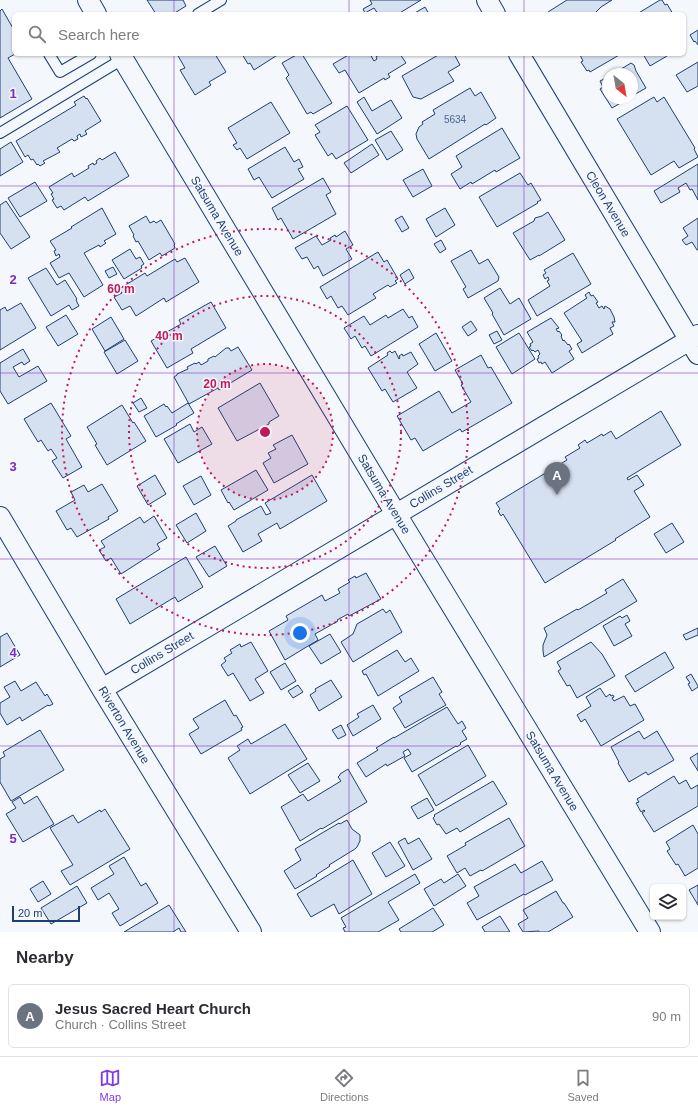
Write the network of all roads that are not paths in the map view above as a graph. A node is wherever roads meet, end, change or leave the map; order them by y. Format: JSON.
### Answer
{"nodes":[{"id":1,"x":88,"y":0,"type":"edge"},
{"id":2,"x":221,"y":0,"type":"edge"},
{"id":3,"x":486,"y":0,"type":"edge"},
{"id":4,"x":95,"y":12,"type":"edge"},
{"id":5,"x":201,"y":12,"type":"edge"},
{"id":6,"x":494,"y":12,"type":"edge"},
{"id":7,"x":50,"y":56,"type":"edge"},
{"id":8,"x":87,"y":56,"type":"edge"},
{"id":9,"x":125,"y":56,"type":"edge"},
{"id":10,"x":520,"y":56,"type":"edge"},
{"id":11,"x":0,"y":133,"type":"edge"},
{"id":12,"x":695,"y":343,"type":"edge"},
{"id":13,"x":396,"y":514,"type":"junction"},
{"id":14,"x":0,"y":517,"type":"edge"},
{"id":15,"x":102,"y":689,"type":"junction"},
{"id":16,"x":251,"y":932,"type":"edge"},
{"id":17,"x":650,"y":932,"type":"edge"}],
"edges":[{"from":1,"to":4,"type":"street"},
{"from":2,"to":5,"type":"lane"},
{"from":3,"to":6,"type":"street"},
{"from":7,"to":8,"type":"lane"},
{"from":9,"to":11,"type":"lane"},
{"from":9,"to":13,"type":"street","name":"Satsuma Avenue"},
{"from":10,"to":12,"type":"street","name":"Cleon Avenue"},
{"from":12,"to":13,"type":"street","name":"Collins Street"},
{"from":13,"to":15,"type":"street","name":"Collins Street"},
{"from":13,"to":17,"type":"street","name":"Satsuma Avenue"},
{"from":14,"to":15,"type":"street","name":"Riverton Avenue"},
{"from":15,"to":16,"type":"street","name":"Riverton Avenue"}]}
